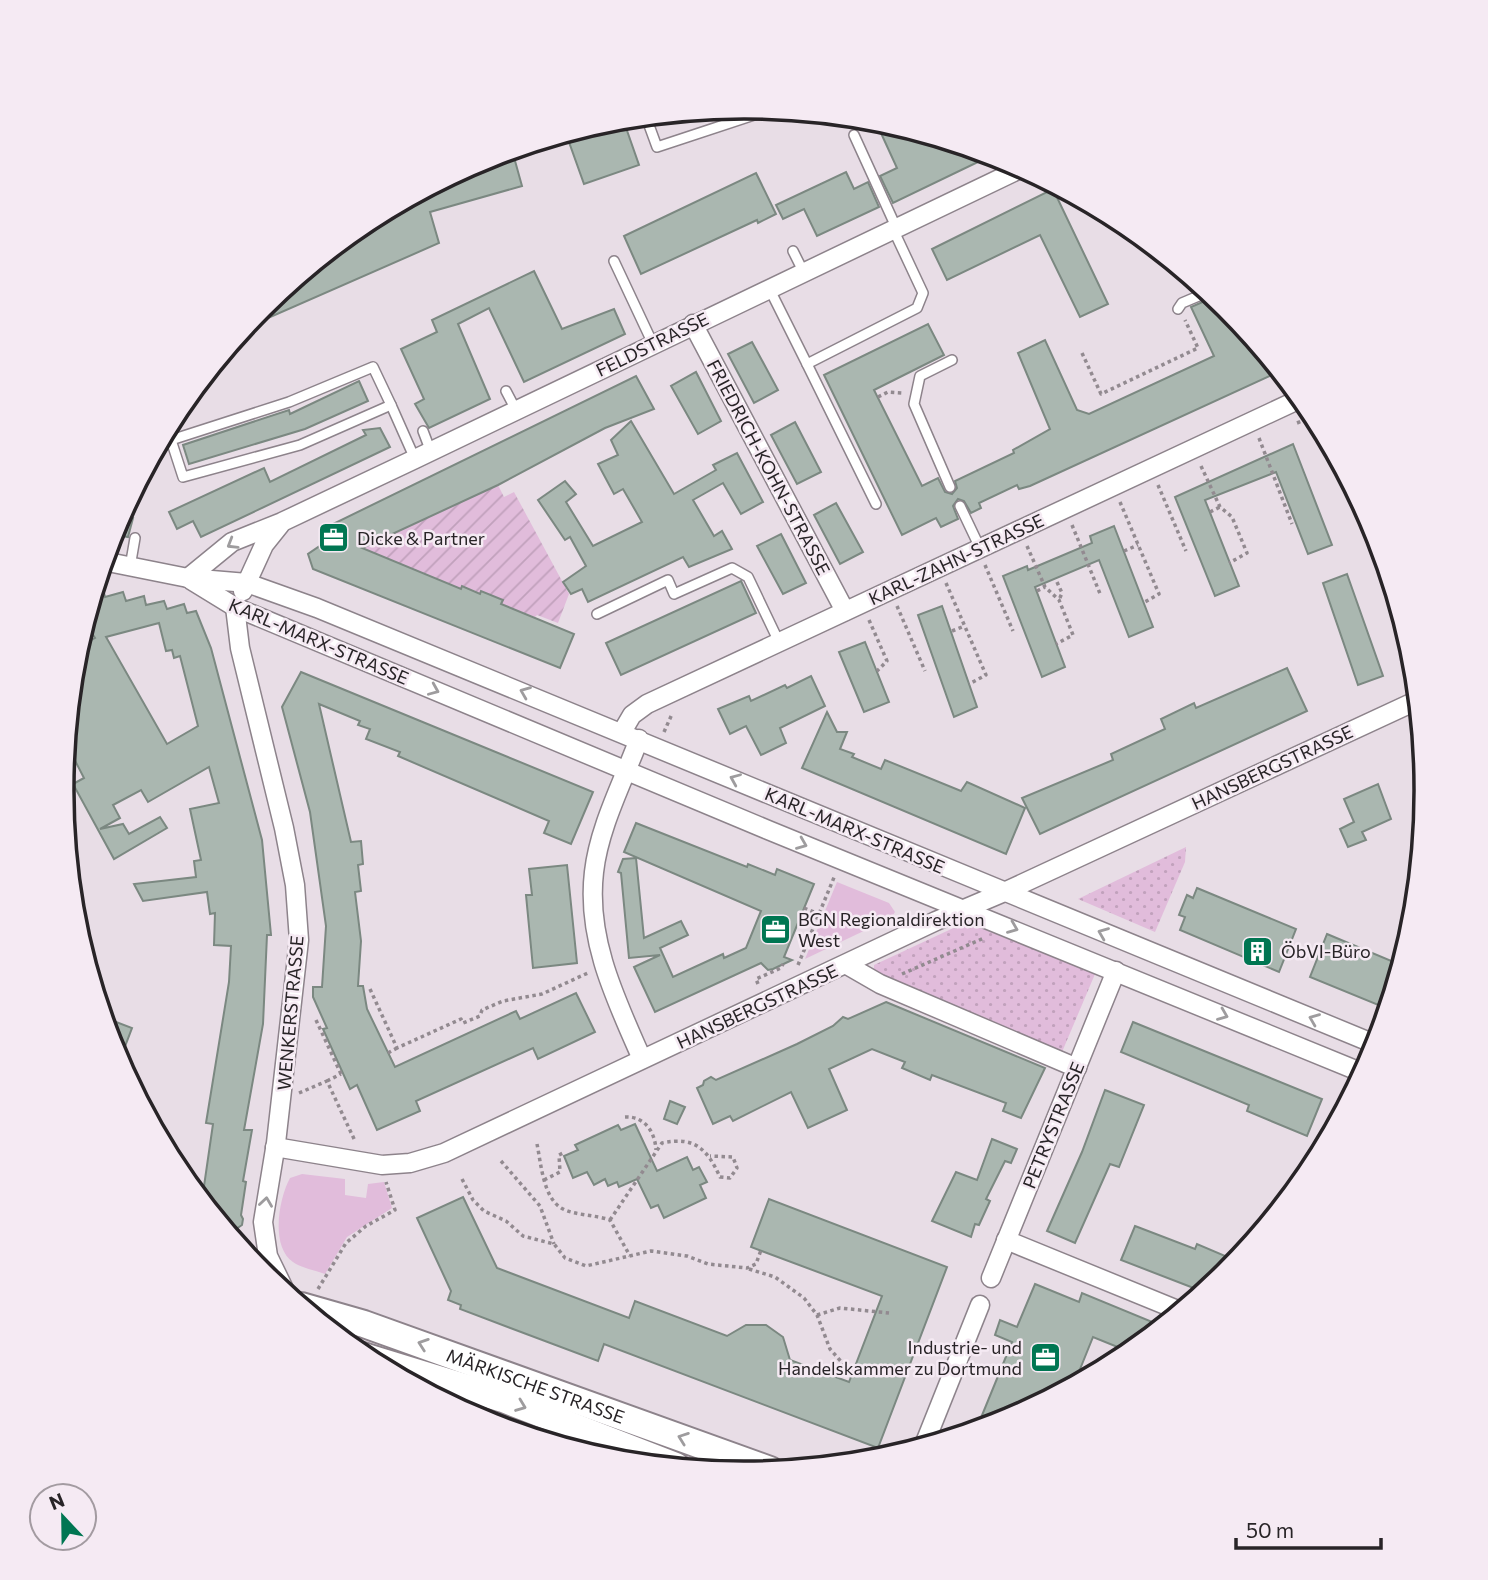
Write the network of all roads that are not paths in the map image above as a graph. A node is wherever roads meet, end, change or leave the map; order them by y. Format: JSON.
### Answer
{"nodes":[{"id":1,"x":741,"y":119,"type":"edge"},
{"id":2,"x":649,"y":126,"type":"edge"},
{"id":3,"x":854,"y":135,"type":"dead end"},
{"id":4,"x":1005,"y":173,"type":"edge"},
{"id":5,"x":895,"y":228,"type":"junction"},
{"id":6,"x":793,"y":251,"type":"dead end"},
{"id":7,"x":614,"y":261,"type":"dead end"},
{"id":8,"x":803,"y":271,"type":"junction"},
{"id":9,"x":769,"y":288,"type":"junction"},
{"id":10,"x":1198,"y":297,"type":"edge"},
{"id":11,"x":643,"y":298,"type":"dead end"},
{"id":12,"x":634,"y":303,"type":"junction"},
{"id":13,"x":1178,"y":308,"type":"road end"},
{"id":14,"x":693,"y":324,"type":"junction"},
{"id":15,"x":653,"y":344,"type":"junction"},
{"id":16,"x":952,"y":360,"type":"dead end"},
{"id":17,"x":807,"y":363,"type":"junction"},
{"id":18,"x":506,"y":391,"type":"dead end"},
{"id":19,"x":1292,"y":403,"type":"edge"},
{"id":20,"x":391,"y":405,"type":"junction"},
{"id":21,"x":516,"y":410,"type":"junction"},
{"id":22,"x":423,"y":431,"type":"dead end"},
{"id":23,"x":172,"y":440,"type":"edge"},
{"id":24,"x":171,"y":441,"type":"edge"},
{"id":25,"x":423,"y":456,"type":"junction"},
{"id":26,"x":950,"y":487,"type":"dead end"},
{"id":27,"x":876,"y":504,"type":"dead end"},
{"id":28,"x":960,"y":506,"type":"dead end"},
{"id":29,"x":282,"y":522,"type":"junction"},
{"id":30,"x":135,"y":538,"type":"dead end"},
{"id":31,"x":983,"y":556,"type":"junction"},
{"id":32,"x":113,"y":563,"type":"edge"},
{"id":33,"x":130,"y":567,"type":"junction"},
{"id":34,"x":188,"y":578,"type":"junction"},
{"id":35,"x":247,"y":583,"type":"junction"},
{"id":36,"x":235,"y":607,"type":"junction"},
{"id":37,"x":845,"y":611,"type":"junction"},
{"id":38,"x":597,"y":614,"type":"dead end"},
{"id":39,"x":779,"y":642,"type":"junction"},
{"id":40,"x":1409,"y":704,"type":"edge"},
{"id":41,"x":622,"y":732,"type":"junction"},
{"id":42,"x":639,"y":739,"type":"junction"},
{"id":43,"x":627,"y":772,"type":"junction"},
{"id":44,"x":1003,"y":893,"type":"junction"},
{"id":45,"x":964,"y":909,"type":"junction"},
{"id":46,"x":847,"y":965,"type":"junction"},
{"id":47,"x":1116,"y":971,"type":"junction"},
{"id":48,"x":1366,"y":1040,"type":"edge"},
{"id":49,"x":642,"y":1059,"type":"junction"},
{"id":50,"x":1077,"y":1068,"type":"junction"},
{"id":51,"x":1353,"y":1069,"type":"edge"},
{"id":52,"x":275,"y":1147,"type":"junction"},
{"id":53,"x":1006,"y":1240,"type":"junction"},
{"id":54,"x":273,"y":1267,"type":"edge"},
{"id":55,"x":991,"y":1278,"type":"dead end"},
{"id":56,"x":980,"y":1305,"type":"dead end"},
{"id":57,"x":1170,"y":1307,"type":"edge"},
{"id":58,"x":326,"y":1314,"type":"edge"},
{"id":59,"x":407,"y":1370,"type":"edge"},
{"id":60,"x":928,"y":1435,"type":"edge"},
{"id":61,"x":642,"y":1453,"type":"edge"},
{"id":62,"x":745,"y":1461,"type":"edge"}],
"edges":[{"from":1,"to":2,"type":"lane"},
{"from":3,"to":5,"type":"lane"},
{"from":4,"to":5,"type":"street","name":"FELDSTRASSE"},
{"from":5,"to":8,"type":"street","name":"FELDSTRASSE"},
{"from":5,"to":17,"type":"lane"},
{"from":6,"to":8,"type":"lane"},
{"from":7,"to":12,"type":"lane"},
{"from":8,"to":9,"type":"street","name":"FELDSTRASSE"},
{"from":9,"to":14,"type":"street","name":"FELDSTRASSE"},
{"from":9,"to":17,"type":"lane"},
{"from":10,"to":13,"type":"lane"},
{"from":11,"to":12,"type":"lane"},
{"from":12,"to":15,"type":"lane"},
{"from":14,"to":15,"type":"street","name":"FELDSTRASSE"},
{"from":14,"to":37,"type":"street","name":"FRIEDRICH-KOHN-STRASSE"},
{"from":15,"to":21,"type":"street","name":"FELDSTRASSE"},
{"from":16,"to":26,"type":"lane"},
{"from":17,"to":27,"type":"lane"},
{"from":18,"to":21,"type":"lane"},
{"from":19,"to":31,"type":"street","name":"KARL-ZAHN-STRASSE"},
{"from":20,"to":23,"type":"lane"},
{"from":20,"to":24,"type":"lane"},
{"from":20,"to":25,"type":"lane"},
{"from":21,"to":25,"type":"street","name":"FELDSTRASSE"},
{"from":22,"to":25,"type":"lane"},
{"from":25,"to":29,"type":"street","name":"FELDSTRASSE"},
{"from":28,"to":31,"type":"lane"},
{"from":29,"to":34,"type":"street","name":"FELDSTRASSE","one_way":true},
{"from":29,"to":35,"type":"street","name":"FELDSTRASSE"},
{"from":30,"to":33,"type":"lane"},
{"from":31,"to":37,"type":"street","name":"KARL-ZAHN-STRASSE"},
{"from":32,"to":33,"type":"street"},
{"from":33,"to":34,"type":"street"},
{"from":34,"to":35,"type":"street","name":"KARL-MARX-STRASSE"},
{"from":34,"to":36,"type":"street","name":"KARL-MARX-STRASSE"},
{"from":35,"to":36,"type":"street","name":"FELDSTRASSE"},
{"from":41,"to":35,"type":"street","name":"KARL-MARX-STRASSE","one_way":true},
{"from":36,"to":43,"type":"street","name":"KARL-MARX-STRASSE","one_way":true},
{"from":36,"to":52,"type":"street","name":"WENKERSTRASSE"},
{"from":37,"to":39,"type":"street","name":"KARL-ZAHN-STRASSE"},
{"from":38,"to":39,"type":"lane"},
{"from":39,"to":41,"type":"street","name":"KARL-ZAHN-STRASSE"},
{"from":40,"to":44,"type":"street","name":"HANSBERGSTRASSE"},
{"from":41,"to":42,"type":"street","name":"KARL-MARX-STRASSE"},
{"from":42,"to":43,"type":"street"},
{"from":44,"to":42,"type":"street","name":"KARL-MARX-STRASSE","one_way":true},
{"from":43,"to":45,"type":"street","name":"KARL-MARX-STRASSE","one_way":true},
{"from":43,"to":49,"type":"street"},
{"from":44,"to":45,"type":"street","name":"HANSBERGSTRASSE"},
{"from":48,"to":44,"type":"street","name":"KARL-MARX-STRASSE","one_way":true},
{"from":45,"to":46,"type":"street","name":"HANSBERGSTRASSE"},
{"from":45,"to":47,"type":"street","name":"KARL-MARX-STRASSE","one_way":true},
{"from":46,"to":49,"type":"street","name":"HANSBERGSTRASSE"},
{"from":46,"to":50,"type":"street"},
{"from":47,"to":50,"type":"street","name":"PETRYSTRASSE"},
{"from":47,"to":51,"type":"street","name":"KARL-MARX-STRASSE","one_way":true},
{"from":49,"to":52,"type":"street","name":"HANSBERGSTRASSE"},
{"from":50,"to":53,"type":"street","name":"PETRYSTRASSE"},
{"from":54,"to":52,"type":"street","name":"WENKERSTRASSE","one_way":true},
{"from":53,"to":55,"type":"street","name":"PETRYSTRASSE"},
{"from":53,"to":57,"type":"street"},
{"from":56,"to":60,"type":"street"},
{"from":62,"to":58,"type":"main road","name":"MÄRKISCHE STRASSE","one_way":true},
{"from":59,"to":61,"type":"main road","name":"MÄRKISCHE STRASSE","one_way":true}]}
